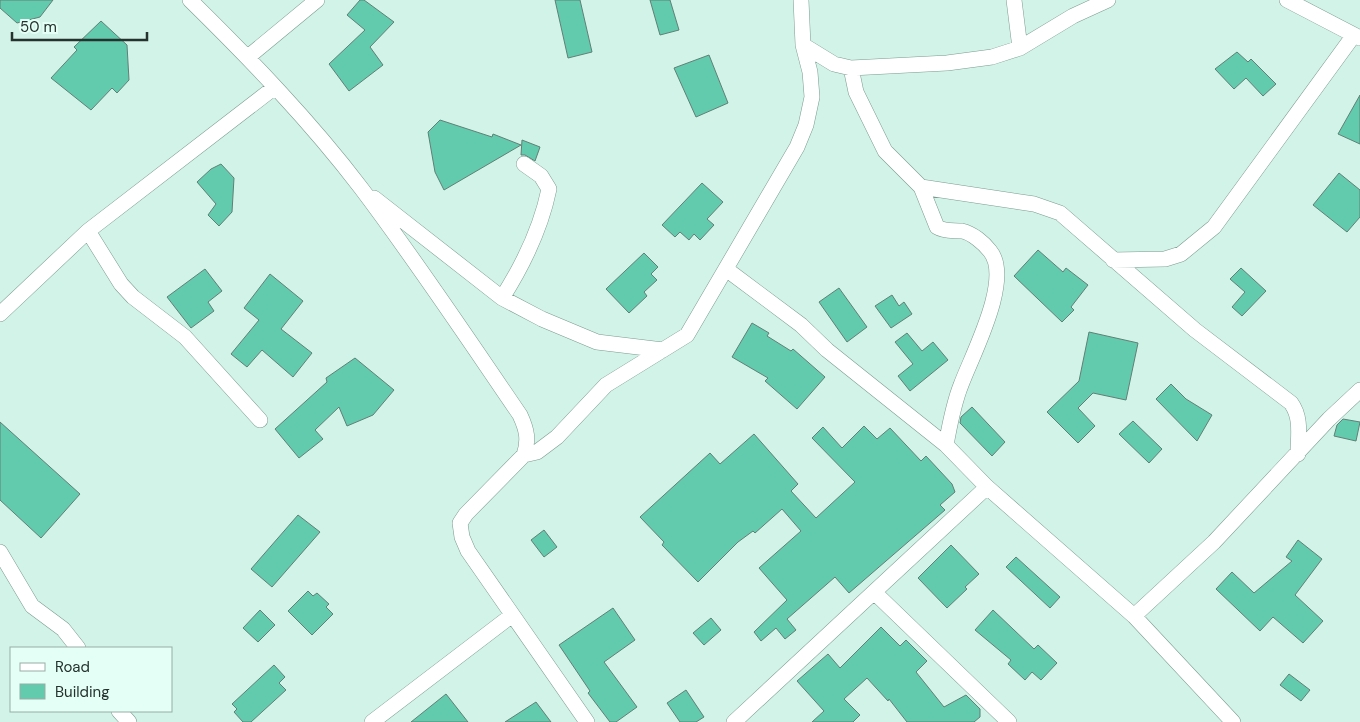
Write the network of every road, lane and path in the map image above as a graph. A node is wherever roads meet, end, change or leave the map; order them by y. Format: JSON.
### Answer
{"nodes":[{"id":1,"x":190,"y":0,"type":"edge"},
{"id":2,"x":317,"y":0,"type":"edge"},
{"id":3,"x":801,"y":0,"type":"edge"},
{"id":4,"x":1014,"y":0,"type":"edge"},
{"id":5,"x":1108,"y":0,"type":"edge"},
{"id":6,"x":1287,"y":0,"type":"edge"},
{"id":7,"x":1357,"y":36,"type":"edge"},
{"id":8,"x":803,"y":45,"type":"junction"},
{"id":9,"x":1020,"y":48,"type":"junction"},
{"id":10,"x":248,"y":57,"type":"junction"},
{"id":11,"x":851,"y":68,"type":"junction"},
{"id":12,"x":275,"y":88,"type":"junction"},
{"id":13,"x":524,"y":164,"type":"dead end"},
{"id":14,"x":360,"y":186,"type":"junction"},
{"id":15,"x":921,"y":187,"type":"junction"},
{"id":16,"x":88,"y":231,"type":"junction"},
{"id":17,"x":1113,"y":260,"type":"junction"},
{"id":18,"x":726,"y":269,"type":"junction"},
{"id":19,"x":502,"y":298,"type":"junction"},
{"id":20,"x":0,"y":314,"type":"edge"},
{"id":21,"x":663,"y":350,"type":"junction"},
{"id":22,"x":1360,"y":390,"type":"edge"},
{"id":23,"x":260,"y":420,"type":"dead end"},
{"id":24,"x":946,"y":445,"type":"junction"},
{"id":25,"x":1298,"y":454,"type":"junction"},
{"id":26,"x":524,"y":455,"type":"junction"},
{"id":27,"x":987,"y":487,"type":"junction"},
{"id":28,"x":0,"y":552,"type":"edge"},
{"id":29,"x":874,"y":592,"type":"junction"},
{"id":30,"x":511,"y":616,"type":"junction"},
{"id":31,"x":1134,"y":616,"type":"junction"},
{"id":32,"x":77,"y":647,"type":"edge"},
{"id":33,"x":120,"y":712,"type":"edge"},
{"id":34,"x":998,"y":719,"type":"edge"},
{"id":35,"x":129,"y":722,"type":"edge"},
{"id":36,"x":372,"y":722,"type":"edge"},
{"id":37,"x":587,"y":722,"type":"edge"},
{"id":38,"x":734,"y":722,"type":"edge"},
{"id":39,"x":1233,"y":722,"type":"edge"}],
"edges":[{"from":1,"to":10,"type":"street"},
{"from":2,"to":10,"type":"street"},
{"from":3,"to":8,"type":"street"},
{"from":4,"to":9,"type":"street"},
{"from":5,"to":9,"type":"street"},
{"from":6,"to":7,"type":"street"},
{"from":7,"to":17,"type":"street"},
{"from":8,"to":11,"type":"street"},
{"from":8,"to":18,"type":"street"},
{"from":9,"to":11,"type":"street"},
{"from":10,"to":12,"type":"street"},
{"from":11,"to":15,"type":"street"},
{"from":12,"to":14,"type":"street"},
{"from":12,"to":16,"type":"street"},
{"from":13,"to":19,"type":"street"},
{"from":14,"to":19,"type":"street"},
{"from":14,"to":26,"type":"street"},
{"from":15,"to":17,"type":"street"},
{"from":15,"to":24,"type":"street"},
{"from":16,"to":20,"type":"street"},
{"from":16,"to":23,"type":"street"},
{"from":17,"to":25,"type":"street"},
{"from":18,"to":21,"type":"street"},
{"from":18,"to":24,"type":"street"},
{"from":19,"to":21,"type":"street"},
{"from":21,"to":26,"type":"street"},
{"from":22,"to":25,"type":"street"},
{"from":24,"to":27,"type":"street"},
{"from":25,"to":31,"type":"street"},
{"from":26,"to":30,"type":"street"},
{"from":27,"to":29,"type":"street"},
{"from":27,"to":31,"type":"street"},
{"from":28,"to":32,"type":"street"},
{"from":29,"to":34,"type":"street"},
{"from":29,"to":38,"type":"street"},
{"from":30,"to":36,"type":"street"},
{"from":30,"to":37,"type":"street"},
{"from":31,"to":39,"type":"street"},
{"from":33,"to":35,"type":"street"}]}
